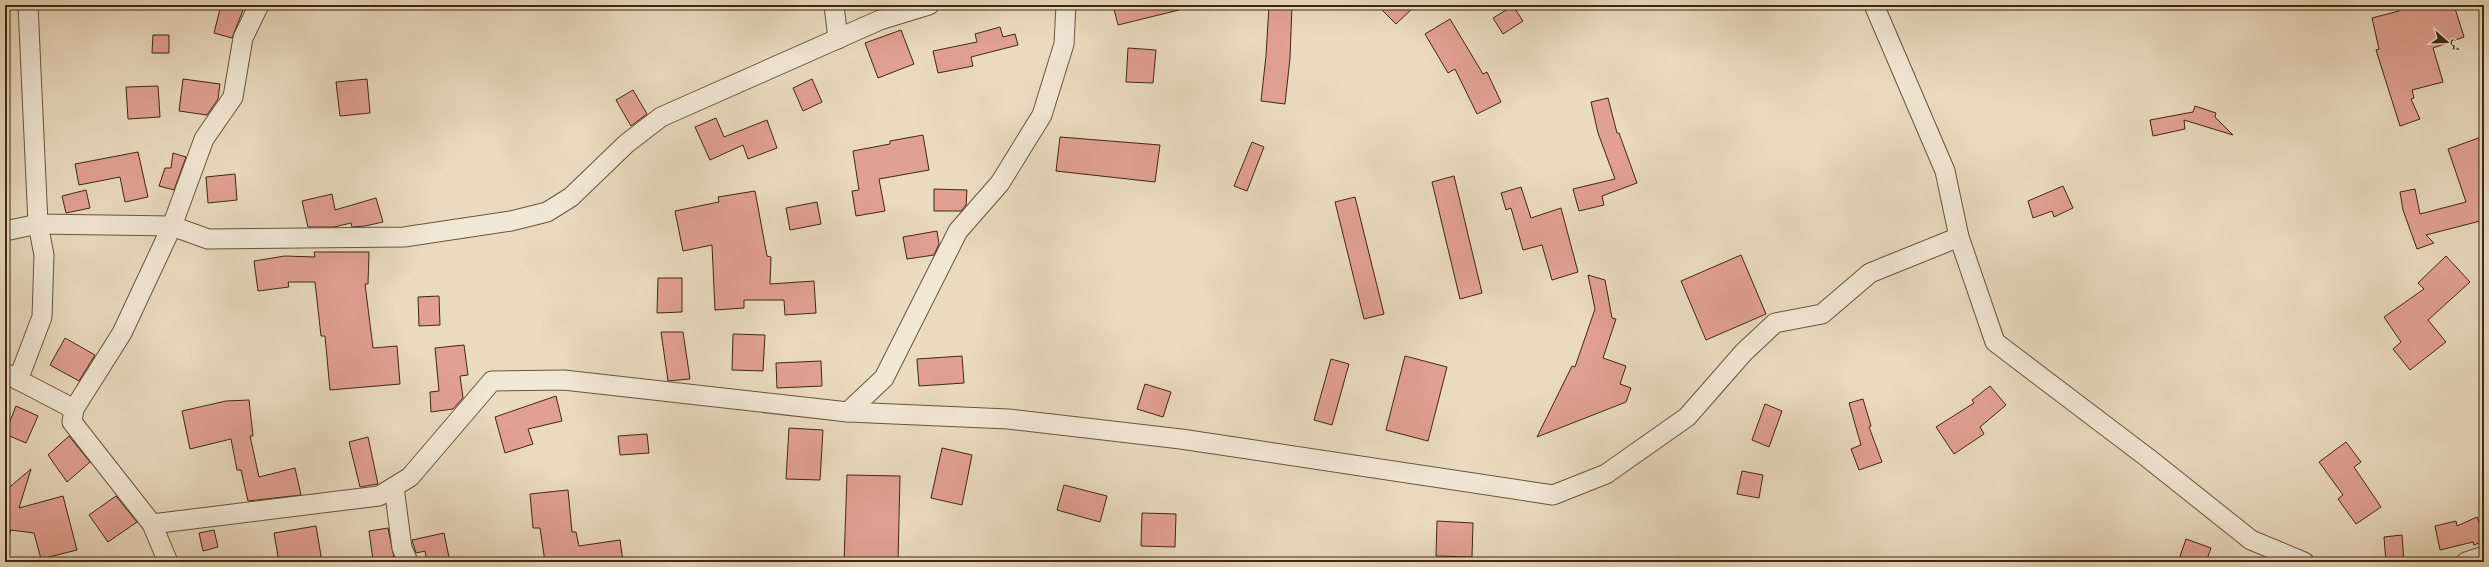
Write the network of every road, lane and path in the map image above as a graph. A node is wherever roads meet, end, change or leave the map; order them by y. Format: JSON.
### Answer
{"nodes":[{"id":1,"x":28,"y":5,"type":"edge"},
{"id":2,"x":259,"y":5,"type":"edge"},
{"id":3,"x":834,"y":5,"type":"edge"},
{"id":4,"x":929,"y":5,"type":"edge"},
{"id":5,"x":1066,"y":5,"type":"edge"},
{"id":6,"x":1874,"y":5,"type":"edge"},
{"id":7,"x":838,"y":39,"type":"junction"},
{"id":8,"x":38,"y":224,"type":"junction"},
{"id":9,"x":172,"y":226,"type":"junction"},
{"id":10,"x":5,"y":230,"type":"edge"},
{"id":11,"x":1959,"y":237,"type":"junction"},
{"id":12,"x":12,"y":376,"type":"edge"},
{"id":13,"x":74,"y":409,"type":"junction"},
{"id":14,"x":848,"y":412,"type":"junction"},
{"id":15,"x":394,"y":487,"type":"junction"},
{"id":16,"x":152,"y":524,"type":"junction"},
{"id":17,"x":2484,"y":556,"type":"edge"},
{"id":18,"x":168,"y":562,"type":"edge"},
{"id":19,"x":408,"y":562,"type":"edge"},
{"id":20,"x":2304,"y":562,"type":"edge"},
{"id":21,"x":2466,"y":562,"type":"edge"}],
"edges":[{"from":1,"to":8,"type":"street"},
{"from":2,"to":9,"type":"street"},
{"from":3,"to":7,"type":"street"},
{"from":4,"to":7,"type":"street"},
{"from":5,"to":14,"type":"street"},
{"from":6,"to":11,"type":"street"},
{"from":7,"to":9,"type":"street"},
{"from":8,"to":9,"type":"street"},
{"from":8,"to":10,"type":"street"},
{"from":8,"to":12,"type":"street"},
{"from":9,"to":13,"type":"street"},
{"from":11,"to":14,"type":"street"},
{"from":11,"to":20,"type":"street"},
{"from":12,"to":13,"type":"street"},
{"from":13,"to":16,"type":"street"},
{"from":14,"to":15,"type":"street"},
{"from":15,"to":16,"type":"street"},
{"from":15,"to":19,"type":"street"},
{"from":16,"to":18,"type":"street"},
{"from":17,"to":21,"type":"street"}]}
